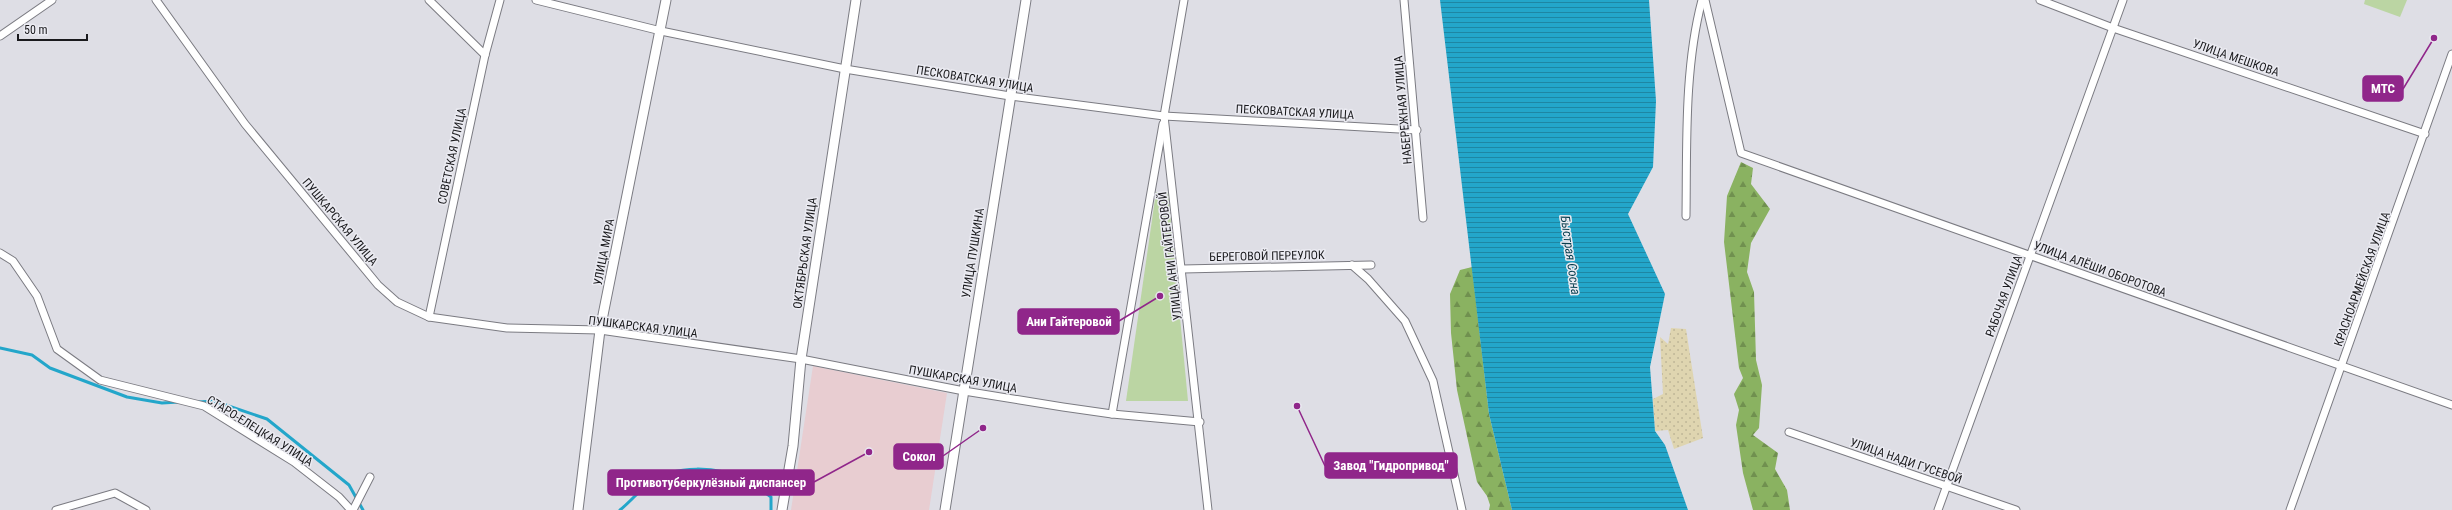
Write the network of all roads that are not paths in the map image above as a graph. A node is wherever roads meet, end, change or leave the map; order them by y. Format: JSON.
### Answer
{"nodes":[{"id":1,"x":52,"y":0,"type":"edge"},
{"id":2,"x":156,"y":0,"type":"edge"},
{"id":3,"x":429,"y":0,"type":"edge"},
{"id":4,"x":500,"y":0,"type":"edge"},
{"id":5,"x":536,"y":0,"type":"edge"},
{"id":6,"x":666,"y":0,"type":"edge"},
{"id":7,"x":856,"y":0,"type":"edge"},
{"id":8,"x":1026,"y":0,"type":"edge"},
{"id":9,"x":1184,"y":0,"type":"edge"},
{"id":10,"x":1404,"y":0,"type":"edge"},
{"id":11,"x":1702,"y":0,"type":"edge"},
{"id":12,"x":1705,"y":0,"type":"edge"},
{"id":13,"x":2040,"y":0,"type":"edge"},
{"id":14,"x":2123,"y":0,"type":"edge"},
{"id":15,"x":2113,"y":28,"type":"junction"},
{"id":16,"x":660,"y":32,"type":"junction"},
{"id":17,"x":0,"y":36,"type":"edge"},
{"id":18,"x":2452,"y":54,"type":"edge"},
{"id":19,"x":485,"y":55,"type":"junction"},
{"id":20,"x":845,"y":69,"type":"junction"},
{"id":21,"x":1010,"y":96,"type":"junction"},
{"id":22,"x":1164,"y":116,"type":"junction"},
{"id":23,"x":1417,"y":130,"type":"junction"},
{"id":24,"x":2425,"y":134,"type":"junction"},
{"id":25,"x":1686,"y":216,"type":"dead end"},
{"id":26,"x":1423,"y":218,"type":"dead end"},
{"id":27,"x":0,"y":253,"type":"edge"},
{"id":28,"x":2030,"y":255,"type":"junction"},
{"id":29,"x":1352,"y":265,"type":"junction"},
{"id":30,"x":1371,"y":265,"type":"dead end"},
{"id":31,"x":1183,"y":269,"type":"junction"},
{"id":32,"x":429,"y":317,"type":"junction"},
{"id":33,"x":600,"y":330,"type":"junction"},
{"id":34,"x":802,"y":359,"type":"junction"},
{"id":35,"x":2342,"y":366,"type":"junction"},
{"id":36,"x":964,"y":391,"type":"junction"},
{"id":37,"x":2452,"y":405,"type":"edge"},
{"id":38,"x":1112,"y":414,"type":"junction"},
{"id":39,"x":1200,"y":422,"type":"junction"},
{"id":40,"x":1789,"y":432,"type":"dead end"},
{"id":41,"x":370,"y":477,"type":"dead end"},
{"id":42,"x":1947,"y":486,"type":"junction"},
{"id":43,"x":56,"y":510,"type":"edge"},
{"id":44,"x":146,"y":510,"type":"edge"},
{"id":45,"x":352,"y":510,"type":"edge"},
{"id":46,"x":578,"y":510,"type":"edge"},
{"id":47,"x":782,"y":510,"type":"edge"},
{"id":48,"x":945,"y":510,"type":"edge"},
{"id":49,"x":1208,"y":510,"type":"edge"},
{"id":50,"x":1462,"y":510,"type":"edge"},
{"id":51,"x":1938,"y":510,"type":"edge"},
{"id":52,"x":2016,"y":510,"type":"edge"},
{"id":53,"x":2290,"y":510,"type":"edge"}],
"edges":[{"from":1,"to":17,"type":"street"},
{"from":2,"to":32,"type":"street","name":"ПУШКАРСКАЯ УЛИЦА"},
{"from":3,"to":19,"type":"street"},
{"from":4,"to":19,"type":"street","name":"СОВЕТСКАЯ УЛИЦА"},
{"from":5,"to":16,"type":"street","name":"ПЕСКОВАТСКАЯ УЛИЦА"},
{"from":6,"to":16,"type":"street","name":"УЛИЦА МИРА"},
{"from":7,"to":20,"type":"street","name":"ОКТЯБРЬСКАЯ УЛИЦА"},
{"from":8,"to":21,"type":"street","name":"УЛИЦА ПУШКИНА"},
{"from":9,"to":22,"type":"street","name":"УЛИЦА АНИ ГАЙТЕРОВОЙ"},
{"from":10,"to":23,"type":"street","name":"НАБЕРЕЖНАЯ УЛИЦА"},
{"from":11,"to":25,"type":"street"},
{"from":12,"to":28,"type":"street","name":"УЛИЦА АЛЁШИ ОБОРОТОВА"},
{"from":13,"to":15,"type":"street","name":"УЛИЦА МЕШКОВА"},
{"from":14,"to":15,"type":"street","name":"РАБОЧАЯ УЛИЦА"},
{"from":15,"to":24,"type":"street","name":"УЛИЦА МЕШКОВА"},
{"from":15,"to":28,"type":"street","name":"РАБОЧАЯ УЛИЦА"},
{"from":16,"to":20,"type":"street","name":"ПЕСКОВАТСКАЯ УЛИЦА"},
{"from":16,"to":33,"type":"street","name":"УЛИЦА МИРА"},
{"from":18,"to":24,"type":"street","name":"КРАСНОАРМЕЙСКАЯ УЛИЦА"},
{"from":19,"to":32,"type":"street","name":"СОВЕТСКАЯ УЛИЦА"},
{"from":20,"to":21,"type":"street","name":"ПЕСКОВАТСКАЯ УЛИЦА"},
{"from":20,"to":34,"type":"street","name":"ОКТЯБРЬСКАЯ УЛИЦА"},
{"from":21,"to":22,"type":"street","name":"ПЕСКОВАТСКАЯ УЛИЦА"},
{"from":21,"to":36,"type":"street","name":"УЛИЦА ПУШКИНА"},
{"from":22,"to":23,"type":"street","name":"ПЕСКОВАТСКАЯ УЛИЦА"},
{"from":22,"to":31,"type":"street","name":"УЛИЦА АНИ ГАЙТЕРОВОЙ"},
{"from":22,"to":38,"type":"street"},
{"from":23,"to":26,"type":"street","name":"НАБЕРЕЖНАЯ УЛИЦА"},
{"from":24,"to":35,"type":"street","name":"КРАСНОАРМЕЙСКАЯ УЛИЦА"},
{"from":27,"to":45,"type":"street","name":"СТАРО-ЕЛЕЦКАЯ УЛИЦА"},
{"from":28,"to":35,"type":"street","name":"УЛИЦА АЛЁШИ ОБОРОТОВА"},
{"from":28,"to":42,"type":"street","name":"РАБОЧАЯ УЛИЦА"},
{"from":29,"to":30,"type":"street","name":"БЕРЕГОВОЙ ПЕРЕУЛОК"},
{"from":29,"to":31,"type":"street","name":"БЕРЕГОВОЙ ПЕРЕУЛОК"},
{"from":29,"to":50,"type":"street"},
{"from":31,"to":39,"type":"street","name":"УЛИЦА АНИ ГАЙТЕРОВОЙ"},
{"from":32,"to":33,"type":"street","name":"ПУШКАРСКАЯ УЛИЦА"},
{"from":33,"to":34,"type":"street","name":"ПУШКАРСКАЯ УЛИЦА"},
{"from":33,"to":46,"type":"street","name":"УЛИЦА МИРА"},
{"from":34,"to":36,"type":"street","name":"ПУШКАРСКАЯ УЛИЦА"},
{"from":34,"to":47,"type":"street","name":"ОКТЯБРЬСКАЯ УЛИЦА"},
{"from":35,"to":37,"type":"street","name":"УЛИЦА АЛЁШИ ОБОРОТОВА"},
{"from":35,"to":53,"type":"street","name":"КРАСНОАРМЕЙСКАЯ УЛИЦА"},
{"from":36,"to":38,"type":"street","name":"ПУШКАРСКАЯ УЛИЦА"},
{"from":36,"to":48,"type":"street","name":"УЛИЦА ПУШКИНА"},
{"from":38,"to":39,"type":"street","name":"ПУШКАРСКАЯ УЛИЦА"},
{"from":39,"to":49,"type":"street","name":"УЛИЦА АНИ ГАЙТЕРОВОЙ"},
{"from":40,"to":42,"type":"street","name":"УЛИЦА НАДИ ГУСЕВОЙ"},
{"from":41,"to":45,"type":"street"},
{"from":42,"to":51,"type":"street","name":"РАБОЧАЯ УЛИЦА"},
{"from":42,"to":52,"type":"street","name":"УЛИЦА НАДИ ГУСЕВОЙ"},
{"from":43,"to":44,"type":"street"}]}
